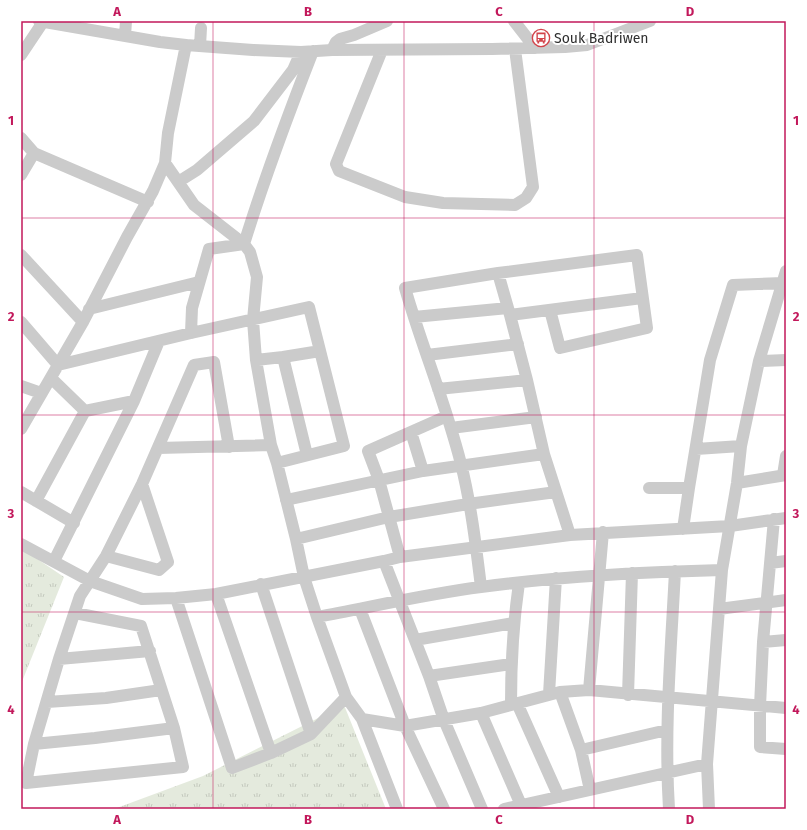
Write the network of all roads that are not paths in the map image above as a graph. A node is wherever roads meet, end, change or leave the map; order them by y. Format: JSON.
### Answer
{"nodes":[{"id":1,"x":41,"y":21,"type":"edge"},
{"id":2,"x":126,"y":21,"type":"edge"},
{"id":3,"x":387,"y":21,"type":"edge"},
{"id":4,"x":514,"y":21,"type":"edge"},
{"id":5,"x":646,"y":22,"type":"edge"},
{"id":6,"x":202,"y":23,"type":"edge"},
{"id":7,"x":125,"y":36,"type":"junction"},
{"id":8,"x":186,"y":45,"type":"junction"},
{"id":9,"x":200,"y":46,"type":"junction"},
{"id":10,"x":535,"y":48,"type":"junction"},
{"id":11,"x":514,"y":49,"type":"junction"},
{"id":12,"x":332,"y":50,"type":"junction"},
{"id":13,"x":382,"y":50,"type":"junction"},
{"id":14,"x":301,"y":52,"type":"junction"},
{"id":15,"x":313,"y":52,"type":"junction"},
{"id":16,"x":21,"y":55,"type":"edge"},
{"id":17,"x":21,"y":138,"type":"edge"},
{"id":18,"x":34,"y":153,"type":"junction"},
{"id":19,"x":165,"y":163,"type":"junction"},
{"id":20,"x":21,"y":175,"type":"edge"},
{"id":21,"x":178,"y":182,"type":"junction"},
{"id":22,"x":148,"y":202,"type":"junction"},
{"id":23,"x":244,"y":244,"type":"junction"},
{"id":24,"x":21,"y":255,"type":"edge"},
{"id":25,"x":498,"y":273,"type":"junction"},
{"id":26,"x":785,"y":277,"type":"edge"},
{"id":27,"x":199,"y":282,"type":"junction"},
{"id":28,"x":642,"y":298,"type":"junction"},
{"id":29,"x":89,"y":309,"type":"junction"},
{"id":30,"x":550,"y":310,"type":"junction"},
{"id":31,"x":509,"y":312,"type":"junction"},
{"id":32,"x":414,"y":317,"type":"junction"},
{"id":33,"x":253,"y":320,"type":"junction"},
{"id":34,"x":21,"y":322,"type":"edge"},
{"id":35,"x":83,"y":322,"type":"junction"},
{"id":36,"x":191,"y":332,"type":"junction"},
{"id":37,"x":160,"y":341,"type":"junction"},
{"id":38,"x":518,"y":344,"type":"junction"},
{"id":39,"x":320,"y":351,"type":"junction"},
{"id":40,"x":427,"y":355,"type":"junction"},
{"id":41,"x":283,"y":358,"type":"junction"},
{"id":42,"x":256,"y":360,"type":"junction"},
{"id":43,"x":786,"y":360,"type":"edge"},
{"id":44,"x":760,"y":361,"type":"junction"},
{"id":45,"x":58,"y":365,"type":"junction"},
{"id":46,"x":51,"y":378,"type":"junction"},
{"id":47,"x":527,"y":380,"type":"junction"},
{"id":48,"x":21,"y":386,"type":"edge"},
{"id":49,"x":438,"y":389,"type":"junction"},
{"id":50,"x":41,"y":393,"type":"junction"},
{"id":51,"x":134,"y":401,"type":"junction"},
{"id":52,"x":85,"y":411,"type":"junction"},
{"id":53,"x":536,"y":417,"type":"junction"},
{"id":54,"x":449,"y":422,"type":"junction"},
{"id":55,"x":21,"y":430,"type":"edge"},
{"id":56,"x":411,"y":432,"type":"junction"},
{"id":57,"x":271,"y":445,"type":"junction"},
{"id":58,"x":741,"y":446,"type":"junction"},
{"id":59,"x":229,"y":447,"type":"junction"},
{"id":60,"x":158,"y":448,"type":"junction"},
{"id":61,"x":696,"y":449,"type":"junction"},
{"id":62,"x":544,"y":454,"type":"junction"},
{"id":63,"x":307,"y":455,"type":"junction"},
{"id":64,"x":786,"y":456,"type":"edge"},
{"id":65,"x":277,"y":463,"type":"junction"},
{"id":66,"x":461,"y":465,"type":"junction"},
{"id":67,"x":423,"y":471,"type":"junction"},
{"id":68,"x":785,"y":475,"type":"edge"},
{"id":69,"x":379,"y":480,"type":"junction"},
{"id":70,"x":737,"y":483,"type":"junction"},
{"id":71,"x":142,"y":484,"type":"junction"},
{"id":72,"x":649,"y":488,"type":"dead end"},
{"id":73,"x":689,"y":488,"type":"junction"},
{"id":74,"x":21,"y":492,"type":"edge"},
{"id":75,"x":556,"y":492,"type":"junction"},
{"id":76,"x":286,"y":500,"type":"junction"},
{"id":77,"x":36,"y":501,"type":"junction"},
{"id":78,"x":468,"y":504,"type":"junction"},
{"id":79,"x":389,"y":517,"type":"junction"},
{"id":80,"x":780,"y":518,"type":"edge"},
{"id":81,"x":74,"y":523,"type":"junction"},
{"id":82,"x":730,"y":526,"type":"junction"},
{"id":83,"x":683,"y":529,"type":"junction"},
{"id":84,"x":603,"y":532,"type":"junction"},
{"id":85,"x":570,"y":535,"type":"junction"},
{"id":86,"x":296,"y":539,"type":"junction"},
{"id":87,"x":21,"y":544,"type":"edge"},
{"id":88,"x":476,"y":547,"type":"junction"},
{"id":89,"x":106,"y":556,"type":"junction"},
{"id":90,"x":400,"y":557,"type":"junction"},
{"id":91,"x":54,"y":561,"type":"junction"},
{"id":92,"x":384,"y":561,"type":"junction"},
{"id":93,"x":786,"y":561,"type":"edge"},
{"id":94,"x":770,"y":563,"type":"junction"},
{"id":95,"x":722,"y":570,"type":"junction"},
{"id":96,"x":675,"y":571,"type":"junction"},
{"id":97,"x":632,"y":573,"type":"junction"},
{"id":98,"x":598,"y":575,"type":"junction"},
{"id":99,"x":304,"y":577,"type":"junction"},
{"id":100,"x":556,"y":578,"type":"junction"},
{"id":101,"x":90,"y":581,"type":"junction"},
{"id":102,"x":519,"y":583,"type":"junction"},
{"id":103,"x":260,"y":584,"type":"junction"},
{"id":104,"x":481,"y":587,"type":"junction"},
{"id":105,"x":216,"y":594,"type":"junction"},
{"id":106,"x":176,"y":598,"type":"junction"},
{"id":107,"x":786,"y":600,"type":"edge"},
{"id":108,"x":400,"y":601,"type":"junction"},
{"id":109,"x":766,"y":602,"type":"junction"},
{"id":110,"x":360,"y":609,"type":"junction"},
{"id":111,"x":719,"y":609,"type":"junction"},
{"id":112,"x":75,"y":613,"type":"junction"},
{"id":113,"x":317,"y":617,"type":"junction"},
{"id":114,"x":514,"y":623,"type":"junction"},
{"id":115,"x":415,"y":640,"type":"junction"},
{"id":116,"x":786,"y":640,"type":"edge"},
{"id":117,"x":762,"y":642,"type":"junction"},
{"id":118,"x":150,"y":651,"type":"junction"},
{"id":119,"x":59,"y":659,"type":"junction"},
{"id":120,"x":511,"y":664,"type":"junction"},
{"id":121,"x":429,"y":676,"type":"junction"},
{"id":122,"x":161,"y":690,"type":"junction"},
{"id":123,"x":589,"y":690,"type":"junction"},
{"id":124,"x":555,"y":693,"type":"junction"},
{"id":125,"x":628,"y":694,"type":"junction"},
{"id":126,"x":346,"y":697,"type":"junction"},
{"id":127,"x":669,"y":698,"type":"junction"},
{"id":128,"x":712,"y":701,"type":"junction"},
{"id":129,"x":47,"y":702,"type":"junction"},
{"id":130,"x":514,"y":704,"type":"junction"},
{"id":131,"x":760,"y":706,"type":"junction"},
{"id":132,"x":786,"y":708,"type":"edge"},
{"id":133,"x":481,"y":712,"type":"junction"},
{"id":134,"x":362,"y":719,"type":"junction"},
{"id":135,"x":444,"y":720,"type":"junction"},
{"id":136,"x":405,"y":726,"type":"junction"},
{"id":137,"x":174,"y":728,"type":"junction"},
{"id":138,"x":667,"y":730,"type":"junction"},
{"id":139,"x":311,"y":734,"type":"junction"},
{"id":140,"x":34,"y":744,"type":"junction"},
{"id":141,"x":786,"y":749,"type":"edge"},
{"id":142,"x":581,"y":750,"type":"junction"},
{"id":143,"x":271,"y":752,"type":"junction"},
{"id":144,"x":707,"y":764,"type":"junction"},
{"id":145,"x":667,"y":773,"type":"junction"},
{"id":146,"x":590,"y":790,"type":"junction"},
{"id":147,"x":559,"y":797,"type":"junction"},
{"id":148,"x":521,"y":805,"type":"junction"},
{"id":149,"x":398,"y":809,"type":"edge"},
{"id":150,"x":444,"y":809,"type":"edge"},
{"id":151,"x":482,"y":809,"type":"edge"},
{"id":152,"x":504,"y":809,"type":"edge"},
{"id":153,"x":669,"y":809,"type":"edge"},
{"id":154,"x":709,"y":809,"type":"edge"}],
"edges":[{"from":1,"to":7,"type":"street"},
{"from":1,"to":16,"type":"street"},
{"from":2,"to":7,"type":"street"},
{"from":3,"to":12,"type":"street"},
{"from":4,"to":10,"type":"street"},
{"from":5,"to":10,"type":"street"},
{"from":6,"to":9,"type":"street"},
{"from":7,"to":8,"type":"street"},
{"from":8,"to":9,"type":"street"},
{"from":8,"to":19,"type":"street"},
{"from":9,"to":14,"type":"street"},
{"from":10,"to":11,"type":"street"},
{"from":11,"to":13,"type":"street"},
{"from":11,"to":13,"type":"street"},
{"from":12,"to":13,"type":"street"},
{"from":12,"to":15,"type":"street"},
{"from":14,"to":15,"type":"street"},
{"from":14,"to":21,"type":"street"},
{"from":15,"to":23,"type":"street"},
{"from":17,"to":18,"type":"street"},
{"from":18,"to":20,"type":"street"},
{"from":18,"to":22,"type":"street"},
{"from":19,"to":21,"type":"street"},
{"from":19,"to":22,"type":"street"},
{"from":21,"to":23,"type":"street"},
{"from":22,"to":29,"type":"street"},
{"from":23,"to":27,"type":"street"},
{"from":23,"to":33,"type":"street"},
{"from":24,"to":35,"type":"street"},
{"from":25,"to":28,"type":"street"},
{"from":25,"to":31,"type":"street"},
{"from":25,"to":32,"type":"street"},
{"from":26,"to":44,"type":"street"},
{"from":26,"to":61,"type":"street"},
{"from":27,"to":29,"type":"street"},
{"from":27,"to":36,"type":"street"},
{"from":28,"to":30,"type":"street"},
{"from":28,"to":30,"type":"street"},
{"from":29,"to":35,"type":"street"},
{"from":30,"to":31,"type":"street"},
{"from":31,"to":32,"type":"street"},
{"from":31,"to":38,"type":"street"},
{"from":32,"to":40,"type":"street"},
{"from":33,"to":36,"type":"street"},
{"from":33,"to":39,"type":"street"},
{"from":33,"to":42,"type":"street"},
{"from":34,"to":45,"type":"street"},
{"from":35,"to":45,"type":"street"},
{"from":36,"to":37,"type":"street"},
{"from":37,"to":45,"type":"street"},
{"from":37,"to":51,"type":"street"},
{"from":38,"to":40,"type":"street"},
{"from":38,"to":47,"type":"street"},
{"from":39,"to":41,"type":"street"},
{"from":39,"to":63,"type":"street"},
{"from":40,"to":49,"type":"street"},
{"from":41,"to":42,"type":"street"},
{"from":41,"to":63,"type":"street"},
{"from":42,"to":57,"type":"street"},
{"from":43,"to":44,"type":"street"},
{"from":44,"to":58,"type":"street"},
{"from":45,"to":46,"type":"street"},
{"from":46,"to":50,"type":"street"},
{"from":46,"to":52,"type":"street"},
{"from":47,"to":49,"type":"street"},
{"from":47,"to":53,"type":"street"},
{"from":48,"to":50,"type":"street"},
{"from":49,"to":54,"type":"street"},
{"from":50,"to":55,"type":"street"},
{"from":51,"to":52,"type":"street"},
{"from":51,"to":81,"type":"street"},
{"from":52,"to":77,"type":"street"},
{"from":53,"to":54,"type":"street"},
{"from":53,"to":62,"type":"street"},
{"from":54,"to":56,"type":"street"},
{"from":54,"to":66,"type":"street"},
{"from":56,"to":67,"type":"street"},
{"from":56,"to":69,"type":"street"},
{"from":57,"to":59,"type":"street"},
{"from":57,"to":65,"type":"street"},
{"from":58,"to":61,"type":"street"},
{"from":58,"to":70,"type":"street"},
{"from":59,"to":60,"type":"street"},
{"from":59,"to":60,"type":"street"},
{"from":60,"to":71,"type":"street"},
{"from":61,"to":73,"type":"street"},
{"from":62,"to":66,"type":"street"},
{"from":62,"to":75,"type":"street"},
{"from":63,"to":65,"type":"street"},
{"from":64,"to":68,"type":"street"},
{"from":65,"to":76,"type":"street"},
{"from":66,"to":67,"type":"street"},
{"from":66,"to":78,"type":"street"},
{"from":67,"to":69,"type":"street"},
{"from":68,"to":70,"type":"street"},
{"from":69,"to":76,"type":"street"},
{"from":69,"to":79,"type":"street"},
{"from":70,"to":82,"type":"street"},
{"from":71,"to":89,"type":"street"},
{"from":71,"to":89,"type":"street"},
{"from":72,"to":73,"type":"street"},
{"from":73,"to":83,"type":"street"},
{"from":74,"to":77,"type":"street"},
{"from":75,"to":78,"type":"street"},
{"from":75,"to":85,"type":"street"},
{"from":76,"to":86,"type":"street"},
{"from":77,"to":81,"type":"street"},
{"from":78,"to":79,"type":"street"},
{"from":78,"to":88,"type":"street"},
{"from":79,"to":86,"type":"street"},
{"from":79,"to":90,"type":"street"},
{"from":80,"to":82,"type":"street"},
{"from":80,"to":94,"type":"street"},
{"from":81,"to":91,"type":"street"},
{"from":82,"to":83,"type":"street"},
{"from":82,"to":95,"type":"street"},
{"from":83,"to":84,"type":"street"},
{"from":84,"to":85,"type":"street"},
{"from":84,"to":98,"type":"street"},
{"from":85,"to":88,"type":"street"},
{"from":86,"to":99,"type":"street"},
{"from":87,"to":91,"type":"street"},
{"from":88,"to":90,"type":"street"},
{"from":88,"to":104,"type":"street"},
{"from":89,"to":101,"type":"street"},
{"from":90,"to":92,"type":"street"},
{"from":91,"to":101,"type":"street"},
{"from":92,"to":99,"type":"street"},
{"from":92,"to":108,"type":"street"},
{"from":93,"to":94,"type":"street"},
{"from":94,"to":109,"type":"street"},
{"from":95,"to":96,"type":"street"},
{"from":95,"to":111,"type":"street"},
{"from":96,"to":97,"type":"street"},
{"from":96,"to":127,"type":"street"},
{"from":97,"to":98,"type":"street"},
{"from":97,"to":125,"type":"street"},
{"from":98,"to":100,"type":"street"},
{"from":98,"to":123,"type":"street"},
{"from":99,"to":103,"type":"street"},
{"from":99,"to":113,"type":"street"},
{"from":100,"to":102,"type":"street"},
{"from":100,"to":124,"type":"street"},
{"from":101,"to":106,"type":"street"},
{"from":101,"to":112,"type":"street"},
{"from":102,"to":104,"type":"street"},
{"from":102,"to":114,"type":"street"},
{"from":103,"to":105,"type":"street"},
{"from":103,"to":139,"type":"street"},
{"from":104,"to":108,"type":"street"},
{"from":105,"to":106,"type":"street"},
{"from":105,"to":143,"type":"street"},
{"from":106,"to":143,"type":"street"},
{"from":107,"to":109,"type":"street"},
{"from":108,"to":110,"type":"street"},
{"from":108,"to":115,"type":"street"},
{"from":109,"to":111,"type":"street"},
{"from":109,"to":117,"type":"street"},
{"from":110,"to":113,"type":"street"},
{"from":110,"to":136,"type":"street"},
{"from":111,"to":128,"type":"street"},
{"from":112,"to":118,"type":"street"},
{"from":112,"to":119,"type":"street"},
{"from":113,"to":126,"type":"street"},
{"from":114,"to":115,"type":"street"},
{"from":114,"to":120,"type":"street"},
{"from":115,"to":121,"type":"street"},
{"from":116,"to":117,"type":"street"},
{"from":117,"to":131,"type":"street"},
{"from":118,"to":119,"type":"street"},
{"from":118,"to":122,"type":"street"},
{"from":119,"to":129,"type":"street"},
{"from":120,"to":121,"type":"street"},
{"from":120,"to":130,"type":"street"},
{"from":121,"to":135,"type":"street"},
{"from":122,"to":129,"type":"street"},
{"from":122,"to":137,"type":"street"},
{"from":123,"to":124,"type":"street"},
{"from":123,"to":125,"type":"street"},
{"from":124,"to":130,"type":"street"},
{"from":124,"to":142,"type":"street"},
{"from":125,"to":127,"type":"street"},
{"from":126,"to":134,"type":"street"},
{"from":126,"to":139,"type":"street"},
{"from":127,"to":128,"type":"street"},
{"from":127,"to":138,"type":"street"},
{"from":128,"to":131,"type":"street"},
{"from":128,"to":144,"type":"street"},
{"from":129,"to":140,"type":"street"},
{"from":130,"to":133,"type":"street"},
{"from":130,"to":147,"type":"street"},
{"from":131,"to":132,"type":"street"},
{"from":131,"to":141,"type":"street"},
{"from":133,"to":135,"type":"street"},
{"from":133,"to":148,"type":"street"},
{"from":134,"to":136,"type":"street"},
{"from":134,"to":149,"type":"street"},
{"from":135,"to":136,"type":"street"},
{"from":135,"to":151,"type":"street"},
{"from":136,"to":150,"type":"street"},
{"from":137,"to":140,"type":"street"},
{"from":137,"to":140,"type":"street"},
{"from":138,"to":142,"type":"street"},
{"from":138,"to":145,"type":"street"},
{"from":139,"to":143,"type":"street"},
{"from":142,"to":146,"type":"street"},
{"from":144,"to":145,"type":"street"},
{"from":144,"to":154,"type":"street"},
{"from":145,"to":146,"type":"street"},
{"from":145,"to":153,"type":"street"},
{"from":146,"to":147,"type":"street"},
{"from":147,"to":148,"type":"street"},
{"from":148,"to":152,"type":"street"}]}
